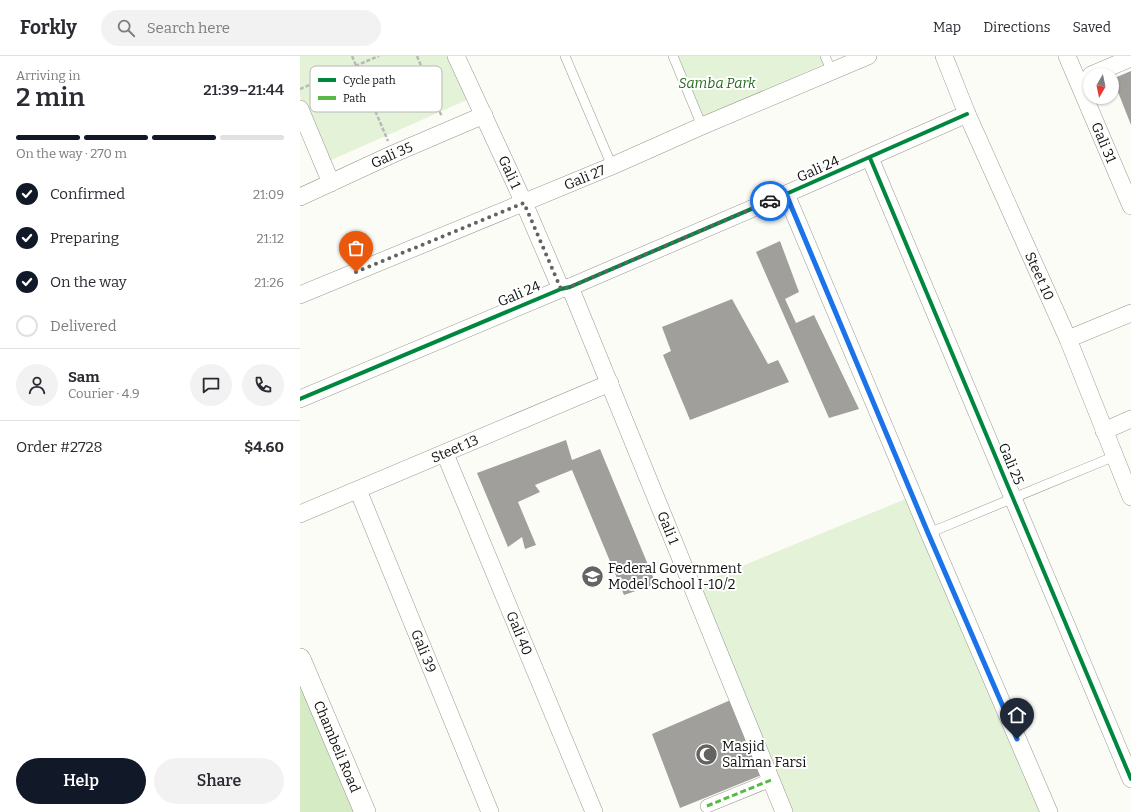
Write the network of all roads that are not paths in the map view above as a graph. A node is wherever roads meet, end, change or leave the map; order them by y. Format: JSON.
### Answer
{"nodes":[{"id":1,"x":456,"y":56,"type":"edge"},
{"id":2,"x":565,"y":56,"type":"edge"},
{"id":3,"x":673,"y":56,"type":"edge"},
{"id":4,"x":825,"y":56,"type":"edge"},
{"id":5,"x":868,"y":56,"type":"edge"},
{"id":6,"x":944,"y":56,"type":"edge"},
{"id":7,"x":1067,"y":56,"type":"edge"},
{"id":8,"x":1131,"y":58,"type":"edge"},
{"id":9,"x":1107,"y":68,"type":"edge"},
{"id":10,"x":832,"y":72,"type":"junction"},
{"id":11,"x":1083,"y":74,"type":"edge"},
{"id":12,"x":1095,"y":104,"type":"edge"},
{"id":13,"x":300,"y":109,"type":"edge"},
{"id":14,"x":967,"y":114,"type":"junction"},
{"id":15,"x":484,"y":115,"type":"junction"},
{"id":16,"x":702,"y":126,"type":"junction"},
{"id":17,"x":870,"y":158,"type":"junction"},
{"id":18,"x":612,"y":166,"type":"junction"},
{"id":19,"x":331,"y":183,"type":"junction"},
{"id":20,"x":786,"y":194,"type":"junction"},
{"id":21,"x":300,"y":197,"type":"edge"},
{"id":22,"x":524,"y":203,"type":"junction"},
{"id":23,"x":1131,"y":206,"type":"edge"},
{"id":24,"x":565,"y":288,"type":"junction"},
{"id":25,"x":300,"y":294,"type":"edge"},
{"id":26,"x":1131,"y":313,"type":"edge"},
{"id":27,"x":1068,"y":339,"type":"junction"},
{"id":28,"x":610,"y":383,"type":"junction"},
{"id":29,"x":300,"y":399,"type":"edge"},
{"id":30,"x":1131,"y":419,"type":"edge"},
{"id":31,"x":1104,"y":431,"type":"junction"},
{"id":32,"x":445,"y":454,"type":"junction"},
{"id":33,"x":1114,"y":456,"type":"junction"},
{"id":34,"x":358,"y":490,"type":"junction"},
{"id":35,"x":1131,"y":497,"type":"edge"},
{"id":36,"x":1013,"y":499,"type":"junction"},
{"id":37,"x":300,"y":514,"type":"edge"},
{"id":38,"x":928,"y":533,"type":"junction"},
{"id":39,"x":300,"y":659,"type":"edge"},
{"id":40,"x":1131,"y":779,"type":"edge"},
{"id":41,"x":771,"y":780,"type":"junction"},
{"id":42,"x":707,"y":806,"type":"dead end"},
{"id":43,"x":365,"y":812,"type":"edge"},
{"id":44,"x":490,"y":812,"type":"edge"},
{"id":45,"x":594,"y":812,"type":"edge"},
{"id":46,"x":784,"y":812,"type":"edge"},
{"id":47,"x":1049,"y":812,"type":"edge"}],
"edges":[{"from":1,"to":15,"type":"street","name":"Gali 1"},
{"from":2,"to":18,"type":"lane"},
{"from":3,"to":16,"type":"lane"},
{"from":4,"to":10,"type":"lane"},
{"from":5,"to":10,"type":"street","name":"Gali 27"},
{"from":6,"to":14,"type":"street","name":"Steet 10"},
{"from":7,"to":11,"type":"street","name":"Gali 31"},
{"from":8,"to":9,"type":"street"},
{"from":10,"to":16,"type":"street","name":"Gali 27"},
{"from":12,"to":23,"type":"street","name":"Gali 31"},
{"from":13,"to":19,"type":"street"},
{"from":14,"to":17,"type":"street","name":"Gali 24"},
{"from":14,"to":27,"type":"street","name":"Steet 10"},
{"from":15,"to":19,"type":"street","name":"Gali 35"},
{"from":15,"to":22,"type":"street","name":"Gali 1"},
{"from":16,"to":18,"type":"street","name":"Gali 27"},
{"from":17,"to":20,"type":"street","name":"Gali 24"},
{"from":17,"to":36,"type":"street","name":"Gali 25"},
{"from":18,"to":22,"type":"street","name":"Gali 27"},
{"from":19,"to":21,"type":"street","name":"Gali 35"},
{"from":20,"to":24,"type":"street","name":"Gali 24"},
{"from":20,"to":38,"type":"street"},
{"from":22,"to":24,"type":"street","name":"Gali 1"},
{"from":22,"to":25,"type":"street","name":"Gali 27"},
{"from":24,"to":28,"type":"street","name":"Gali 1"},
{"from":24,"to":29,"type":"street","name":"Gali 24"},
{"from":26,"to":27,"type":"street"},
{"from":27,"to":31,"type":"street","name":"Steet 10"},
{"from":28,"to":32,"type":"street","name":"Steet 13"},
{"from":28,"to":41,"type":"street","name":"Gali 1"},
{"from":30,"to":31,"type":"street"},
{"from":31,"to":33,"type":"street","name":"Steet 10"},
{"from":32,"to":34,"type":"street","name":"Steet 13"},
{"from":32,"to":45,"type":"street","name":"Gali 40"},
{"from":33,"to":35,"type":"street","name":"Steet 10"},
{"from":33,"to":36,"type":"lane"},
{"from":34,"to":37,"type":"street","name":"Steet 13"},
{"from":34,"to":44,"type":"street","name":"Gali 39"},
{"from":36,"to":38,"type":"lane"},
{"from":36,"to":40,"type":"street","name":"Gali 25"},
{"from":38,"to":47,"type":"street"},
{"from":39,"to":43,"type":"street","name":"Chambeli Road"},
{"from":41,"to":42,"type":"street"},
{"from":41,"to":46,"type":"street","name":"Gali 1"}]}
